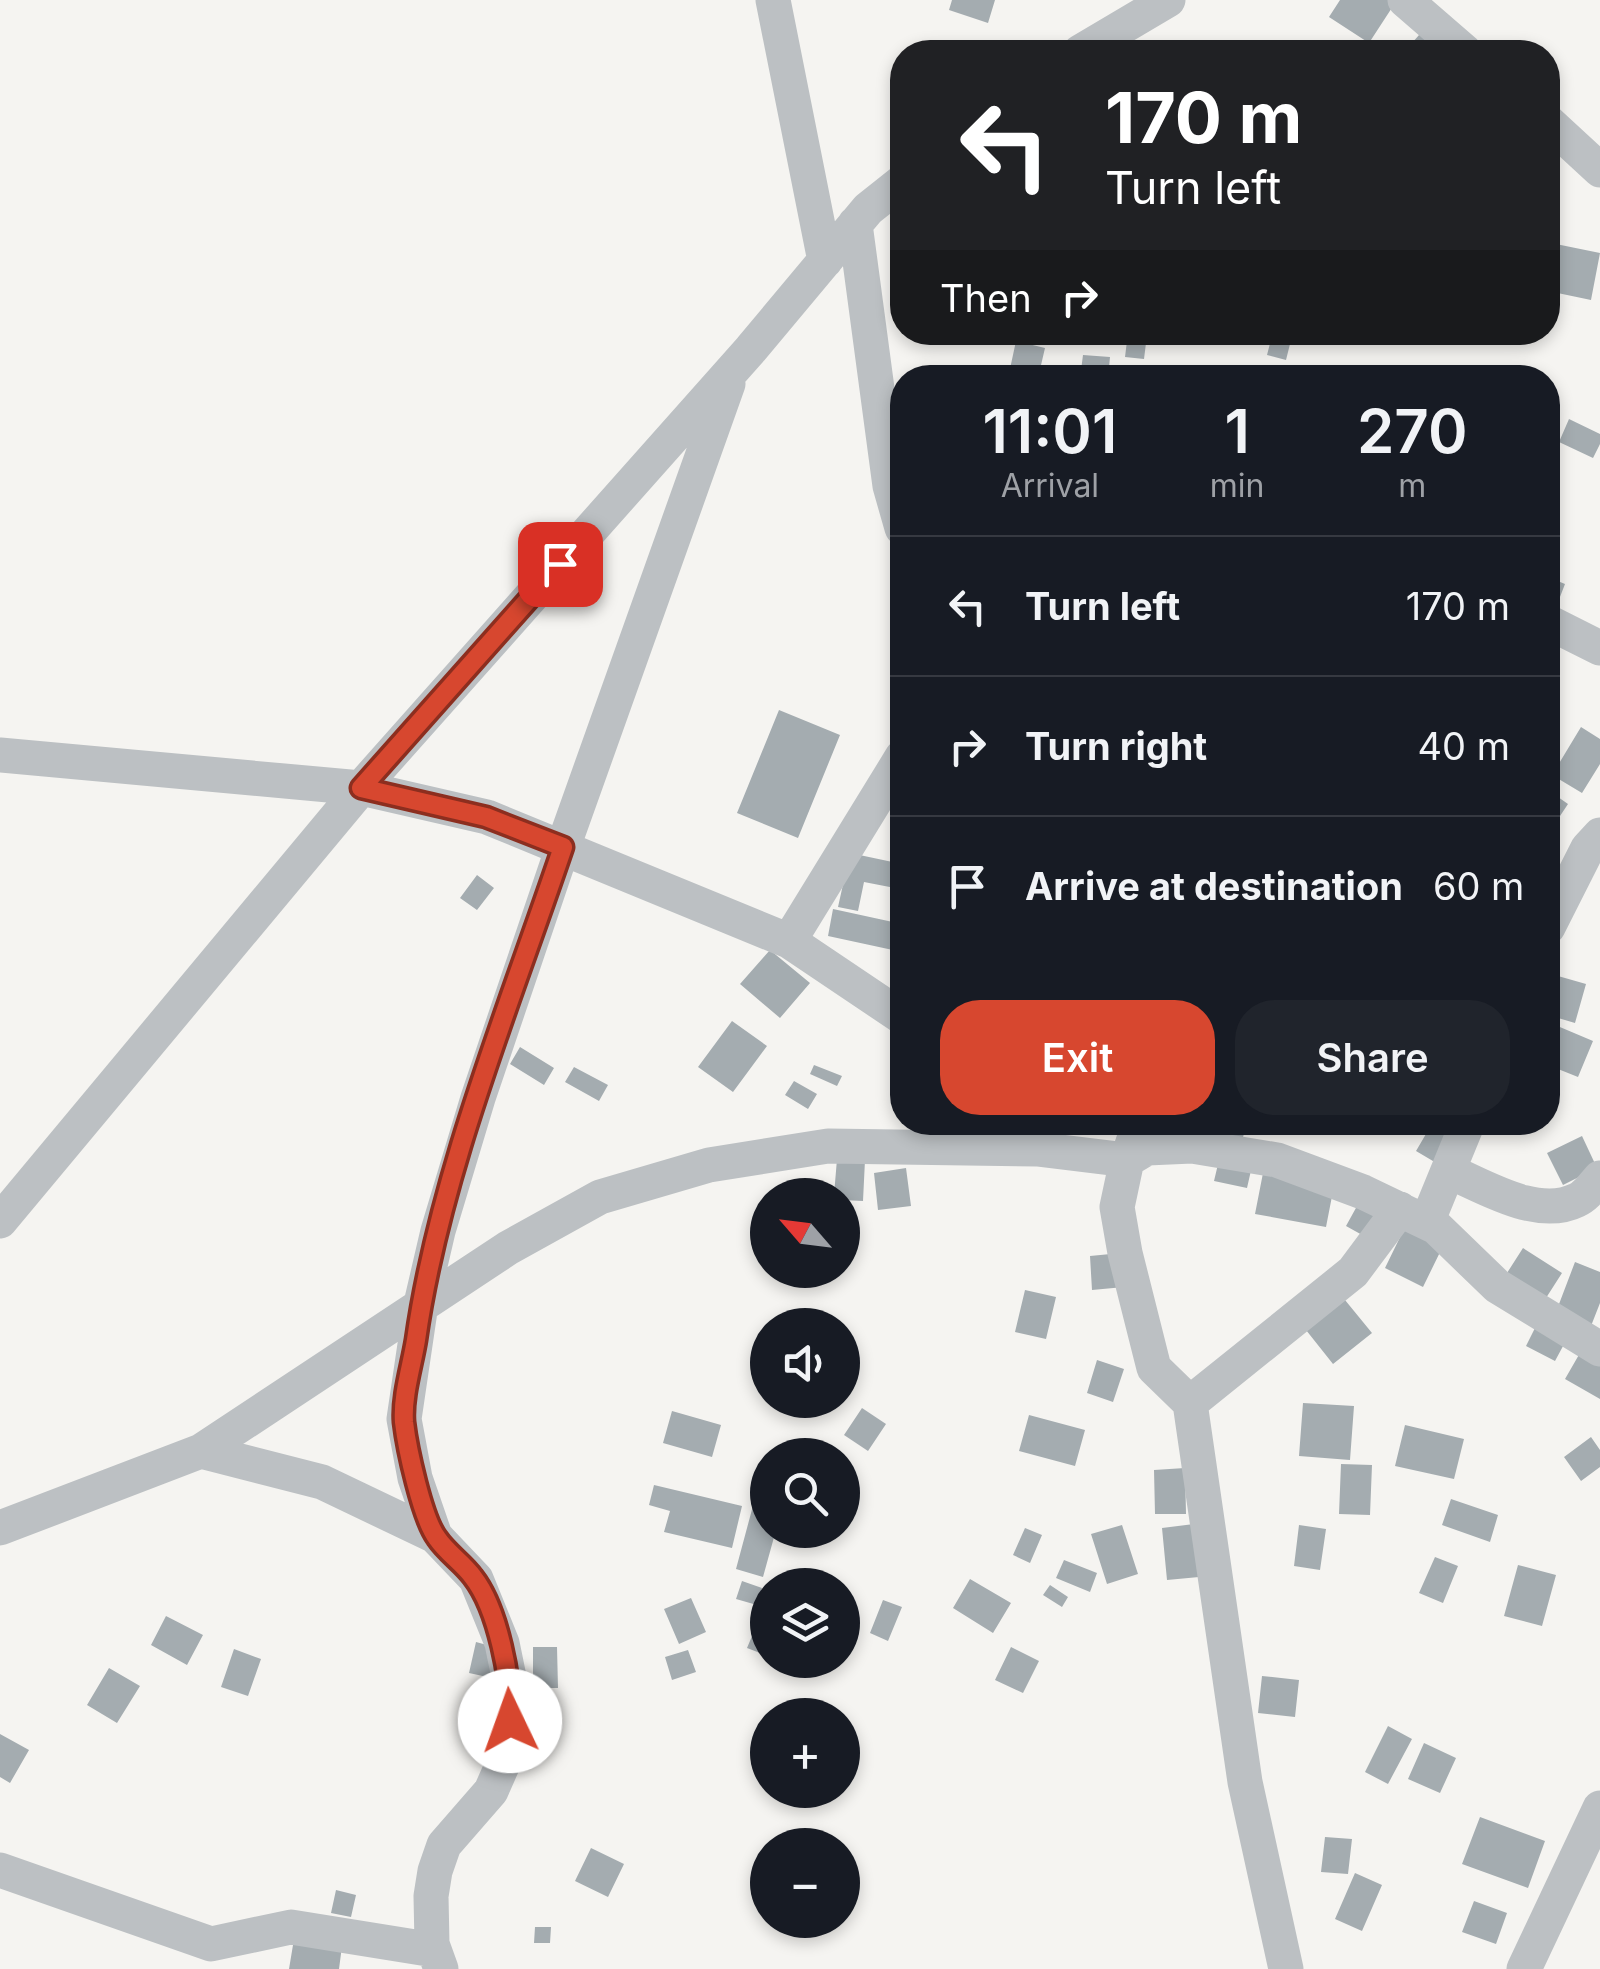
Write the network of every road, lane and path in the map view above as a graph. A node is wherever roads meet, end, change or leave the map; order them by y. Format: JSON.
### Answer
{"nodes":[{"id":1,"x":772,"y":0,"type":"edge"},
{"id":2,"x":1168,"y":0,"type":"edge"},
{"id":3,"x":1405,"y":0,"type":"edge"},
{"id":4,"x":1100,"y":40,"type":"edge"},
{"id":5,"x":1452,"y":40,"type":"edge"},
{"id":6,"x":1560,"y":133,"type":"edge"},
{"id":7,"x":1600,"y":170,"type":"edge"},
{"id":8,"x":890,"y":192,"type":"edge"},
{"id":9,"x":856,"y":224,"type":"junction"},
{"id":10,"x":825,"y":260,"type":"junction"},
{"id":11,"x":734,"y":367,"type":"junction"},
{"id":12,"x":890,"y":486,"type":"edge"},
{"id":13,"x":1560,"y":628,"type":"edge"},
{"id":14,"x":1600,"y":648,"type":"edge"},
{"id":15,"x":0,"y":756,"type":"edge"},
{"id":16,"x":890,"y":777,"type":"edge"},
{"id":17,"x":361,"y":788,"type":"junction"},
{"id":18,"x":1600,"y":835,"type":"edge"},
{"id":19,"x":563,"y":847,"type":"junction"},
{"id":20,"x":1560,"y":903,"type":"edge"},
{"id":21,"x":789,"y":941,"type":"junction"},
{"id":22,"x":890,"y":1010,"type":"edge"},
{"id":23,"x":1024,"y":1135,"type":"edge"},
{"id":24,"x":1136,"y":1135,"type":"edge"},
{"id":25,"x":1463,"y":1135,"type":"edge"},
{"id":26,"x":1037,"y":1149,"type":"junction"},
{"id":27,"x":1128,"y":1160,"type":"junction"},
{"id":28,"x":1448,"y":1170,"type":"junction"},
{"id":29,"x":1600,"y":1178,"type":"edge"},
{"id":30,"x":1414,"y":1215,"type":"junction"},
{"id":31,"x":0,"y":1221,"type":"edge"},
{"id":32,"x":421,"y":1304,"type":"junction"},
{"id":33,"x":1600,"y":1349,"type":"edge"},
{"id":34,"x":1190,"y":1403,"type":"junction"},
{"id":35,"x":201,"y":1451,"type":"junction"},
{"id":36,"x":0,"y":1528,"type":"edge"},
{"id":37,"x":435,"y":1536,"type":"junction"},
{"id":38,"x":1600,"y":1808,"type":"edge"},
{"id":39,"x":0,"y":1870,"type":"edge"},
{"id":40,"x":437,"y":1959,"type":"edge"},
{"id":41,"x":1286,"y":1969,"type":"edge"},
{"id":42,"x":1524,"y":1969,"type":"edge"}],
"edges":[{"from":1,"to":10,"type":"street"},
{"from":2,"to":4,"type":"street"},
{"from":3,"to":5,"type":"street"},
{"from":6,"to":7,"type":"street"},
{"from":8,"to":9,"type":"street"},
{"from":9,"to":10,"type":"street"},
{"from":9,"to":12,"type":"street"},
{"from":10,"to":11,"type":"street"},
{"from":11,"to":17,"type":"street"},
{"from":11,"to":19,"type":"street"},
{"from":13,"to":14,"type":"street"},
{"from":15,"to":17,"type":"street"},
{"from":16,"to":21,"type":"street"},
{"from":17,"to":19,"type":"street"},
{"from":17,"to":31,"type":"street"},
{"from":18,"to":20,"type":"street"},
{"from":19,"to":21,"type":"street"},
{"from":19,"to":32,"type":"street"},
{"from":21,"to":22,"type":"street"},
{"from":23,"to":26,"type":"street"},
{"from":24,"to":27,"type":"street"},
{"from":25,"to":28,"type":"street"},
{"from":26,"to":27,"type":"street"},
{"from":26,"to":32,"type":"street"},
{"from":27,"to":30,"type":"street"},
{"from":27,"to":34,"type":"street"},
{"from":28,"to":29,"type":"street"},
{"from":28,"to":30,"type":"street"},
{"from":30,"to":33,"type":"street"},
{"from":30,"to":34,"type":"street"},
{"from":32,"to":35,"type":"street"},
{"from":32,"to":37,"type":"street"},
{"from":34,"to":41,"type":"street"},
{"from":35,"to":36,"type":"street"},
{"from":35,"to":37,"type":"street"},
{"from":37,"to":40,"type":"street"},
{"from":38,"to":42,"type":"street"},
{"from":39,"to":40,"type":"street"}]}
